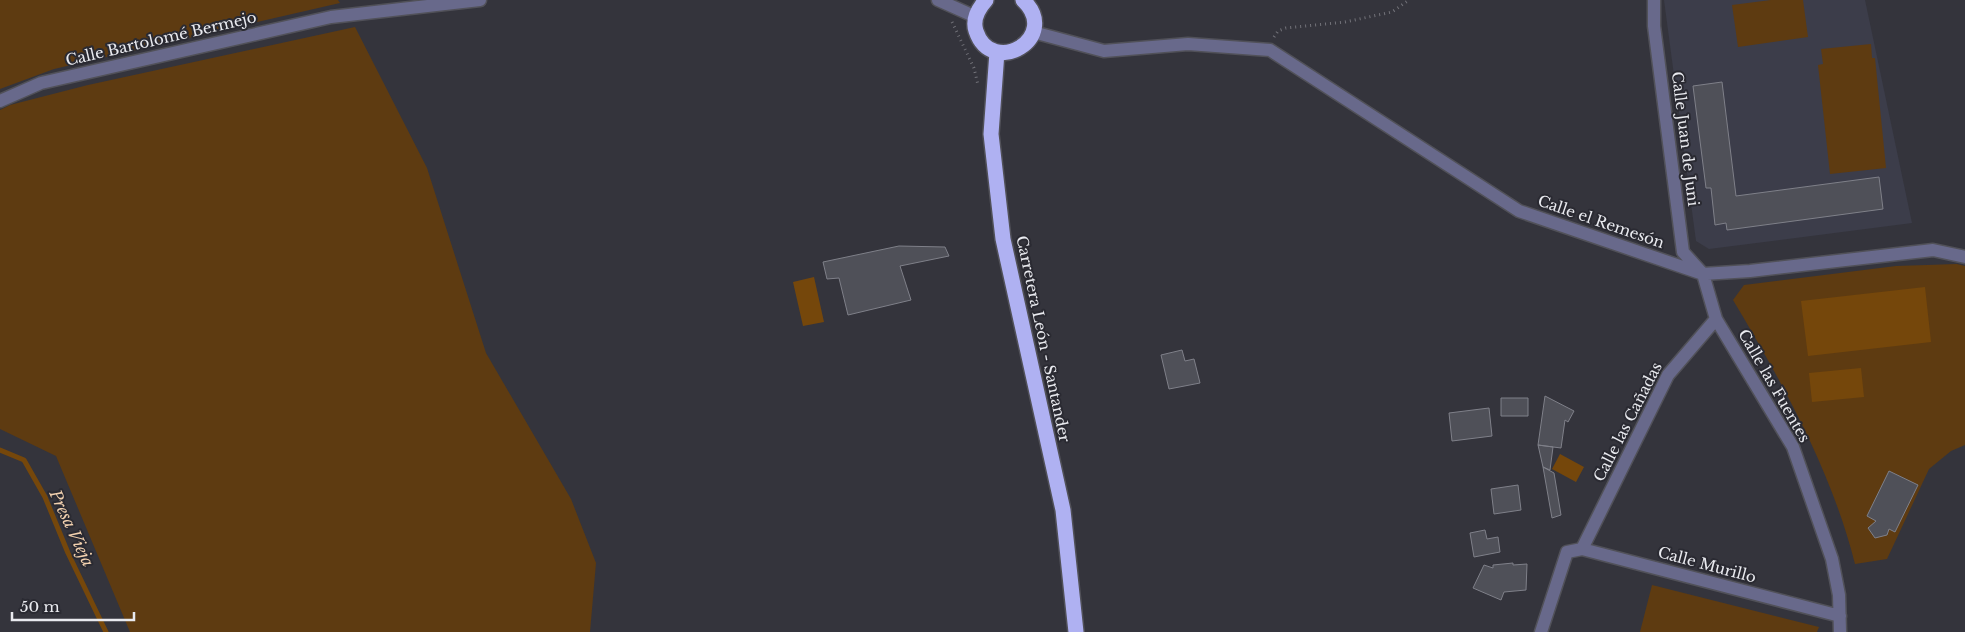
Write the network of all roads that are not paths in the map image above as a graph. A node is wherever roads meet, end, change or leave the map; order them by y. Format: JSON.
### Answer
{"nodes":[{"id":1,"x":480,"y":0,"type":"edge"},
{"id":2,"x":938,"y":0,"type":"edge"},
{"id":3,"x":986,"y":0,"type":"edge"},
{"id":4,"x":1023,"y":0,"type":"edge"},
{"id":5,"x":1654,"y":0,"type":"edge"},
{"id":6,"x":976,"y":17,"type":"junction"},
{"id":7,"x":1033,"y":32,"type":"junction"},
{"id":8,"x":997,"y":52,"type":"junction"},
{"id":9,"x":0,"y":100,"type":"edge"},
{"id":10,"x":1965,"y":256,"type":"edge"},
{"id":11,"x":1703,"y":274,"type":"junction"},
{"id":12,"x":1716,"y":319,"type":"junction"},
{"id":13,"x":1582,"y":549,"type":"junction"},
{"id":14,"x":1840,"y":616,"type":"junction"},
{"id":15,"x":1076,"y":632,"type":"edge"},
{"id":16,"x":1540,"y":632,"type":"edge"},
{"id":17,"x":1840,"y":632,"type":"edge"}],
"edges":[{"from":1,"to":9,"type":"street","name":"Calle Bartolomé Bermejo"},
{"from":2,"to":6,"type":"street"},
{"from":3,"to":6,"type":"highway"},
{"from":4,"to":7,"type":"highway"},
{"from":5,"to":11,"type":"street","name":"Calle Juan de Juni"},
{"from":6,"to":8,"type":"highway"},
{"from":7,"to":8,"type":"highway"},
{"from":7,"to":11,"type":"street","name":"Calle el Remesón"},
{"from":8,"to":15,"type":"highway","name":"Carretera León - Santander"},
{"from":10,"to":11,"type":"street","name":"Calle el Remesón"},
{"from":11,"to":12,"type":"street","name":"Calle las Fuentes"},
{"from":12,"to":13,"type":"street","name":"Calle las Cañadas"},
{"from":12,"to":14,"type":"street","name":"Calle las Fuentes"},
{"from":13,"to":14,"type":"street","name":"Calle Murillo"},
{"from":13,"to":16,"type":"street","name":"Calle Murillo"},
{"from":14,"to":17,"type":"street","name":"Calle las Fuentes"}]}
